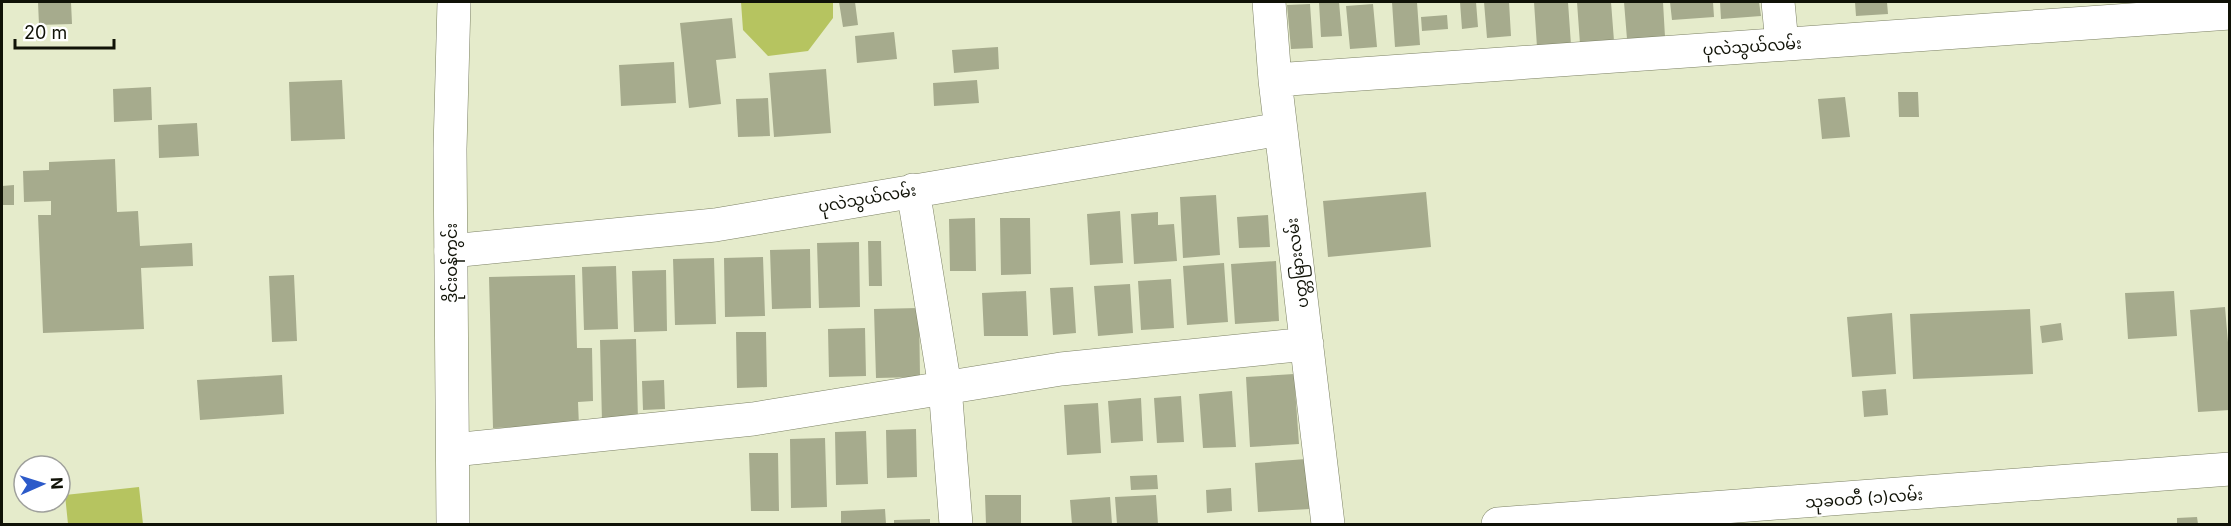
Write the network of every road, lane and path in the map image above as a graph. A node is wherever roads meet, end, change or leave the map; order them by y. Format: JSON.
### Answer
{"nodes":[{"id":1,"x":454,"y":2,"type":"edge"},
{"id":2,"x":1269,"y":2,"type":"edge"},
{"id":3,"x":1778,"y":2,"type":"edge"},
{"id":4,"x":2229,"y":13,"type":"edge"},
{"id":5,"x":1782,"y":44,"type":"junction"},
{"id":6,"x":1275,"y":80,"type":"junction"},
{"id":7,"x":1281,"y":129,"type":"junction"},
{"id":8,"x":914,"y":190,"type":"junction"},
{"id":9,"x":451,"y":251,"type":"junction"},
{"id":10,"x":1306,"y":344,"type":"junction"},
{"id":11,"x":945,"y":387,"type":"junction"},
{"id":12,"x":453,"y":450,"type":"junction"},
{"id":13,"x":2229,"y":469,"type":"edge"},
{"id":14,"x":1825,"y":513,"type":"edge"},
{"id":15,"x":453,"y":525,"type":"edge"},
{"id":16,"x":956,"y":525,"type":"edge"},
{"id":17,"x":1328,"y":525,"type":"edge"},
{"id":18,"x":1498,"y":525,"type":"edge"}],
"edges":[{"from":1,"to":9,"type":"street","name":"ဒိုင်းဝန်ကွင်း"},
{"from":2,"to":6,"type":"street","name":"ပတ္တမြားလမ်း"},
{"from":3,"to":5,"type":"street"},
{"from":4,"to":5,"type":"street","name":"ပုလဲသွယ်လမ်း"},
{"from":5,"to":6,"type":"street","name":"ပုလဲသွယ်လမ်း"},
{"from":6,"to":7,"type":"street","name":"ပတ္တမြားလမ်း"},
{"from":7,"to":8,"type":"street","name":"ပုလဲသွယ်လမ်း"},
{"from":7,"to":10,"type":"street","name":"ပတ္တမြားလမ်း"},
{"from":8,"to":9,"type":"street","name":"ပုလဲသွယ်လမ်း"},
{"from":8,"to":11,"type":"street"},
{"from":9,"to":12,"type":"street","name":"ဒိုင်းဝန်ကွင်း"},
{"from":10,"to":11,"type":"street"},
{"from":10,"to":17,"type":"street","name":"ပတ္တမြားလမ်း"},
{"from":11,"to":12,"type":"street"},
{"from":11,"to":16,"type":"street"},
{"from":12,"to":15,"type":"street","name":"ဒိုင်းဝန်ကွင်း"},
{"from":13,"to":14,"type":"street","name":"သုခဝတီ (၁)လမ်း"},
{"from":14,"to":18,"type":"street","name":"သုခဝတီ (၁)လမ်း"}]}
